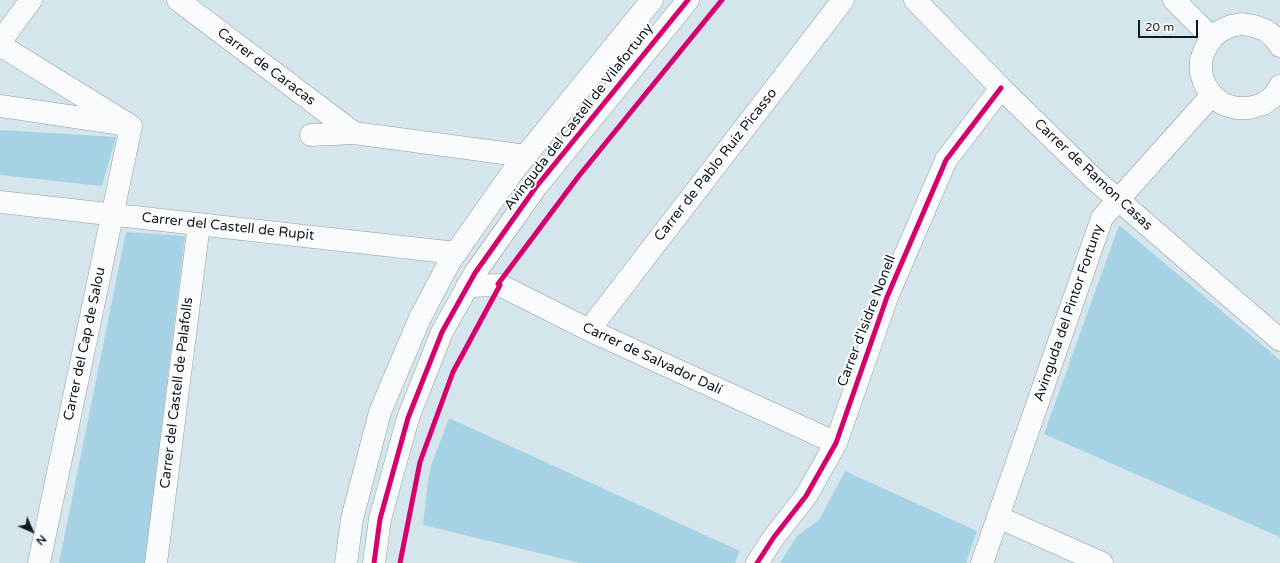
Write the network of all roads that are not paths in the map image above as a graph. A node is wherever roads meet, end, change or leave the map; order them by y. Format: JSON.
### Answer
{"nodes":[{"id":1,"x":31,"y":0,"type":"edge"},
{"id":2,"x":178,"y":0,"type":"edge"},
{"id":3,"x":652,"y":0,"type":"edge"},
{"id":4,"x":688,"y":0,"type":"edge"},
{"id":5,"x":843,"y":0,"type":"edge"},
{"id":6,"x":915,"y":0,"type":"edge"},
{"id":7,"x":1174,"y":0,"type":"edge"},
{"id":8,"x":1212,"y":38,"type":"junction"},
{"id":9,"x":1278,"y":38,"type":"edge"},
{"id":10,"x":0,"y":43,"type":"edge"},
{"id":11,"x":1001,"y":88,"type":"junction"},
{"id":12,"x":1278,"y":94,"type":"edge"},
{"id":13,"x":1212,"y":95,"type":"junction"},
{"id":14,"x":0,"y":106,"type":"edge"},
{"id":15,"x":131,"y":126,"type":"junction"},
{"id":16,"x":354,"y":133,"type":"junction"},
{"id":17,"x":311,"y":135,"type":"dead end"},
{"id":18,"x":526,"y":156,"type":"junction"},
{"id":19,"x":1118,"y":199,"type":"junction"},
{"id":20,"x":0,"y":202,"type":"edge"},
{"id":21,"x":112,"y":214,"type":"junction"},
{"id":22,"x":199,"y":224,"type":"junction"},
{"id":23,"x":456,"y":253,"type":"junction"},
{"id":24,"x":467,"y":286,"type":"junction"},
{"id":25,"x":589,"y":330,"type":"junction"},
{"id":26,"x":1280,"y":340,"type":"edge"},
{"id":27,"x":836,"y":442,"type":"junction"},
{"id":28,"x":998,"y":517,"type":"junction"},
{"id":29,"x":39,"y":563,"type":"edge"},
{"id":30,"x":156,"y":563,"type":"edge"},
{"id":31,"x":346,"y":563,"type":"edge"},
{"id":32,"x":374,"y":563,"type":"edge"},
{"id":33,"x":757,"y":563,"type":"edge"},
{"id":34,"x":982,"y":563,"type":"edge"},
{"id":35,"x":1102,"y":563,"type":"edge"}],
"edges":[{"from":1,"to":10,"type":"street"},
{"from":2,"to":16,"type":"street","name":"Carrer de Caracas"},
{"from":3,"to":18,"type":"street","name":"Avinguda del Castell de Vilafortuny"},
{"from":4,"to":24,"type":"street","name":"Avinguda del Castell de Vilafortuny"},
{"from":5,"to":25,"type":"street","name":"Carrer de Pablo Ruiz Picasso"},
{"from":6,"to":11,"type":"street","name":"Carrer de Ramon Casas"},
{"from":7,"to":8,"type":"street"},
{"from":8,"to":9,"type":"street"},
{"from":8,"to":13,"type":"street"},
{"from":10,"to":15,"type":"street"},
{"from":11,"to":19,"type":"street","name":"Carrer de Ramon Casas"},
{"from":11,"to":27,"type":"street","name":"Carrer d'Isidre Nonell"},
{"from":12,"to":13,"type":"street"},
{"from":13,"to":19,"type":"street","name":"Avinguda del Pintor Fortuny"},
{"from":14,"to":15,"type":"street"},
{"from":15,"to":21,"type":"street","name":"Carrer del Cap de Salou"},
{"from":16,"to":17,"type":"street"},
{"from":16,"to":18,"type":"street"},
{"from":18,"to":23,"type":"street","name":"Avinguda del Castell de Vilafortuny"},
{"from":19,"to":26,"type":"street","name":"Carrer de Ramon Casas"},
{"from":19,"to":28,"type":"street","name":"Avinguda del Pintor Fortuny"},
{"from":20,"to":21,"type":"street","name":"Carrer del Castell de Rupit"},
{"from":21,"to":22,"type":"street","name":"Carrer del Castell de Rupit"},
{"from":21,"to":29,"type":"street","name":"Carrer del Cap de Salou"},
{"from":22,"to":23,"type":"street","name":"Carrer del Castell de Rupit"},
{"from":22,"to":30,"type":"street","name":"Carrer del Castell de Palafolls"},
{"from":23,"to":31,"type":"street","name":"Avinguda del Castell de Vilafortuny"},
{"from":24,"to":25,"type":"street","name":"Carrer de Salvador Dalí"},
{"from":24,"to":32,"type":"street","name":"Avinguda del Castell de Vilafortuny"},
{"from":25,"to":27,"type":"street","name":"Carrer de Salvador Dalí"},
{"from":27,"to":33,"type":"street","name":"Carrer d'Isidre Nonell"},
{"from":28,"to":34,"type":"street","name":"Avinguda del Pintor Fortuny"},
{"from":28,"to":35,"type":"street"}]}
